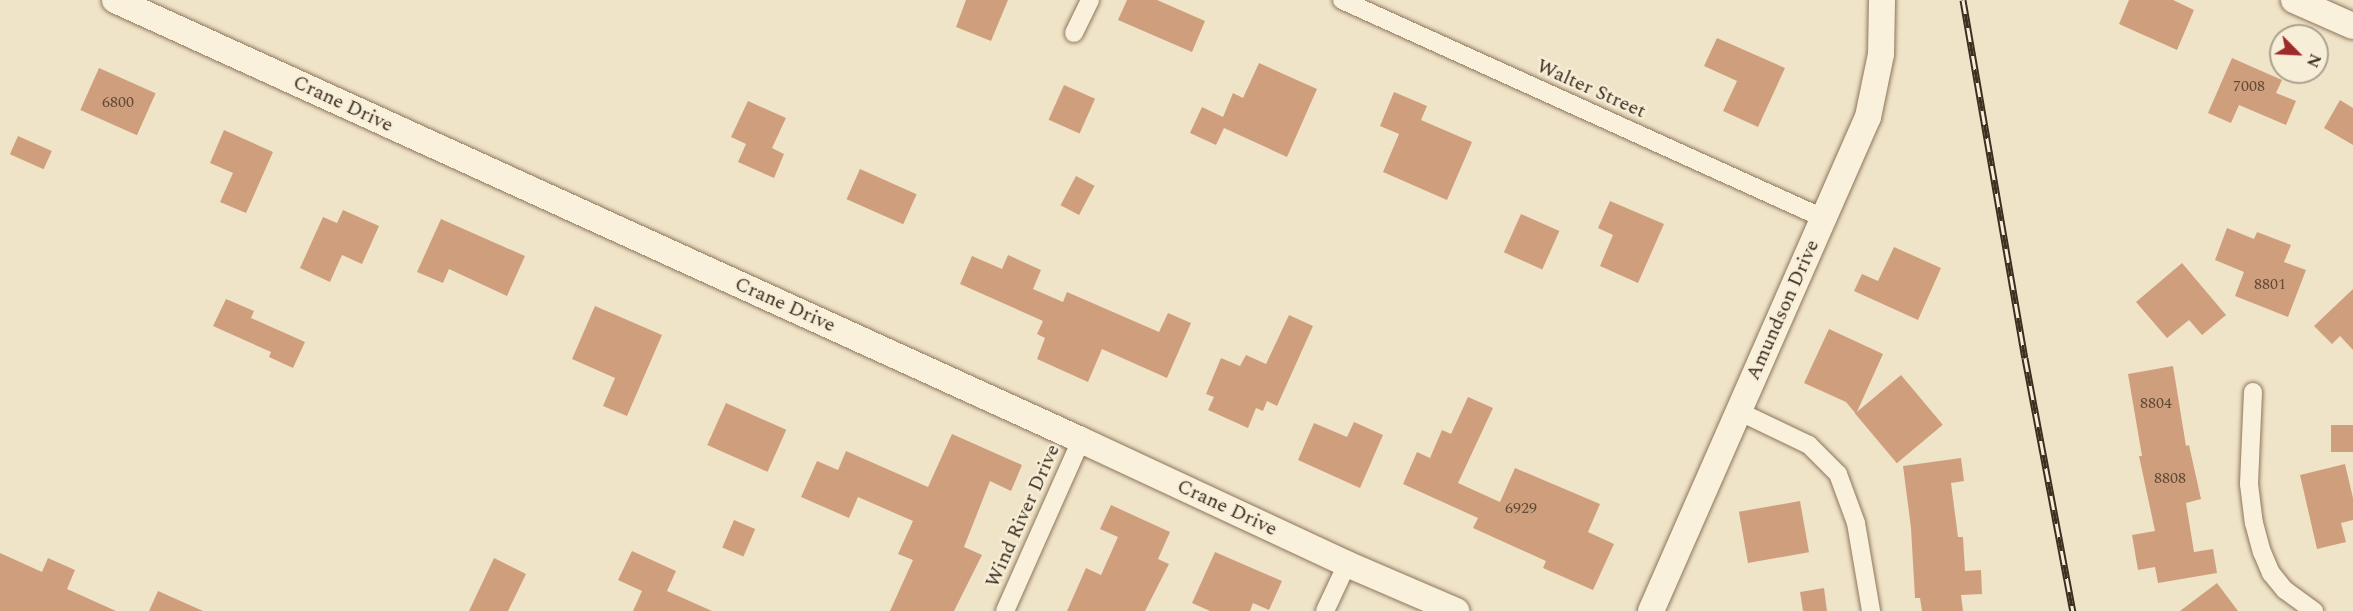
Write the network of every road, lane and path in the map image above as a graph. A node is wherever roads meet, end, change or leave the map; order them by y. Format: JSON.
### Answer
{"nodes":[{"id":1,"x":115,"y":0,"type":"edge"},
{"id":2,"x":1090,"y":0,"type":"edge"},
{"id":3,"x":1342,"y":0,"type":"edge"},
{"id":4,"x":1882,"y":0,"type":"edge"},
{"id":5,"x":2294,"y":0,"type":"edge"},
{"id":6,"x":2353,"y":26,"type":"edge"},
{"id":7,"x":1074,"y":33,"type":"dead end"},
{"id":8,"x":1823,"y":218,"type":"junction"},
{"id":9,"x":2253,"y":392,"type":"dead end"},
{"id":10,"x":1738,"y":411,"type":"junction"},
{"id":11,"x":1081,"y":440,"type":"junction"},
{"id":12,"x":1347,"y":564,"type":"junction"},
{"id":13,"x":1005,"y":611,"type":"edge"},
{"id":14,"x":1326,"y":611,"type":"edge"},
{"id":15,"x":1456,"y":611,"type":"edge"},
{"id":16,"x":1651,"y":611,"type":"edge"},
{"id":17,"x":1871,"y":611,"type":"edge"},
{"id":18,"x":2314,"y":611,"type":"edge"}],
"edges":[{"from":1,"to":11,"type":"street","name":"Crane Drive"},
{"from":2,"to":7,"type":"street"},
{"from":3,"to":8,"type":"street","name":"Walter Street"},
{"from":4,"to":8,"type":"street","name":"Amundson Drive"},
{"from":5,"to":6,"type":"street"},
{"from":8,"to":10,"type":"street","name":"Amundson Drive"},
{"from":9,"to":18,"type":"street"},
{"from":10,"to":16,"type":"street","name":"Amundson Drive"},
{"from":10,"to":17,"type":"street"},
{"from":11,"to":12,"type":"street","name":"Crane Drive"},
{"from":11,"to":13,"type":"street","name":"Wind River Drive"},
{"from":12,"to":14,"type":"street"},
{"from":12,"to":15,"type":"street","name":"Crane Drive"}]}
